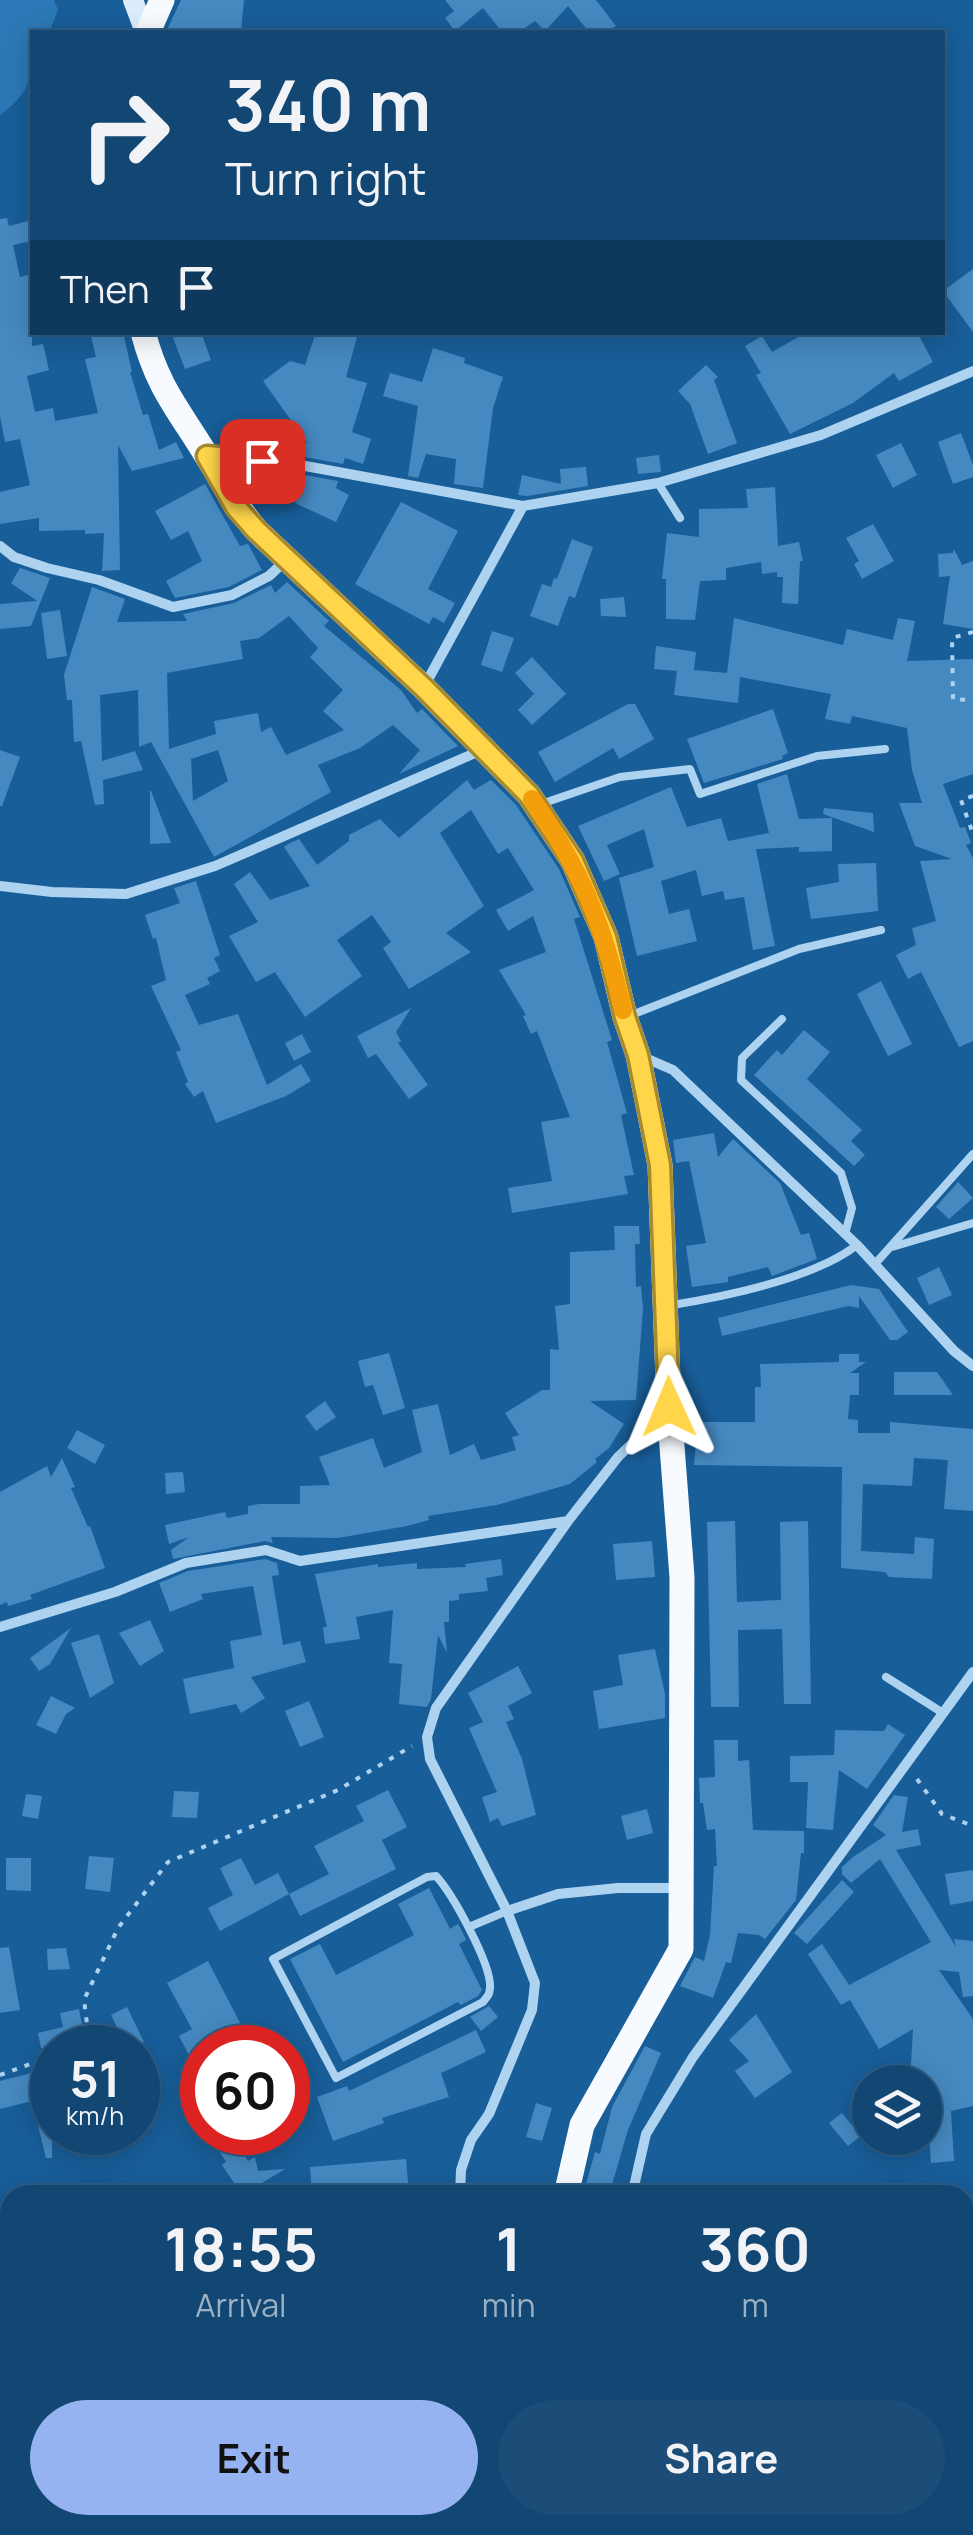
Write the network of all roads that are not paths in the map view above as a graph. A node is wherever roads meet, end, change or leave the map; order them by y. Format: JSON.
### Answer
{"nodes":[{"id":1,"x":133,"y":0,"type":"edge"},
{"id":2,"x":162,"y":0,"type":"edge"},
{"id":3,"x":146,"y":30,"type":"edge"},
{"id":4,"x":148,"y":30,"type":"edge"},
{"id":5,"x":145,"y":335,"type":"edge"},
{"id":6,"x":973,"y":371,"type":"edge"},
{"id":7,"x":207,"y":456,"type":"junction"},
{"id":8,"x":658,"y":483,"type":"junction"},
{"id":9,"x":523,"y":506,"type":"junction"},
{"id":10,"x":680,"y":518,"type":"dead end"},
{"id":11,"x":0,"y":546,"type":"edge"},
{"id":12,"x":286,"y":559,"type":"junction"},
{"id":13,"x":424,"y":688,"type":"junction"},
{"id":14,"x":482,"y":749,"type":"junction"},
{"id":15,"x":885,"y":750,"type":"dead end"},
{"id":16,"x":536,"y":806,"type":"junction"},
{"id":17,"x":0,"y":886,"type":"edge"},
{"id":18,"x":881,"y":930,"type":"dead end"},
{"id":19,"x":625,"y":1017,"type":"junction"},
{"id":20,"x":782,"y":1018,"type":"dead end"},
{"id":21,"x":638,"y":1055,"type":"junction"},
{"id":22,"x":973,"y":1154,"type":"edge"},
{"id":23,"x":973,"y":1223,"type":"edge"},
{"id":24,"x":845,"y":1234,"type":"junction"},
{"id":25,"x":857,"y":1245,"type":"junction"},
{"id":26,"x":892,"y":1248,"type":"junction"},
{"id":27,"x":875,"y":1264,"type":"junction"},
{"id":28,"x":667,"y":1306,"type":"junction"},
{"id":29,"x":973,"y":1366,"type":"edge"},
{"id":30,"x":669,"y":1407,"type":"junction"},
{"id":31,"x":568,"y":1522,"type":"junction"},
{"id":32,"x":0,"y":1627,"type":"edge"},
{"id":33,"x":973,"y":1672,"type":"edge"},
{"id":34,"x":886,"y":1676,"type":"dead end"},
{"id":35,"x":943,"y":1713,"type":"junction"},
{"id":36,"x":683,"y":1888,"type":"junction"},
{"id":37,"x":507,"y":1911,"type":"junction"},
{"id":38,"x":469,"y":1927,"type":"junction"},
{"id":39,"x":460,"y":2185,"type":"edge"},
{"id":40,"x":568,"y":2185,"type":"edge"},
{"id":41,"x":634,"y":2185,"type":"edge"}],
"edges":[{"from":1,"to":3,"type":"street"},
{"from":2,"to":4,"type":"main road"},
{"from":5,"to":7,"type":"main road"},
{"from":6,"to":8,"type":"street"},
{"from":7,"to":9,"type":"street"},
{"from":7,"to":12,"type":"main road"},
{"from":8,"to":9,"type":"street"},
{"from":8,"to":10,"type":"lane"},
{"from":9,"to":13,"type":"street"},
{"from":11,"to":12,"type":"street"},
{"from":12,"to":13,"type":"main road"},
{"from":13,"to":14,"type":"main road"},
{"from":14,"to":16,"type":"main road"},
{"from":14,"to":17,"type":"street"},
{"from":15,"to":16,"type":"lane"},
{"from":16,"to":19,"type":"main road"},
{"from":18,"to":19,"type":"lane"},
{"from":19,"to":21,"type":"main road"},
{"from":20,"to":24,"type":"lane"},
{"from":21,"to":24,"type":"street"},
{"from":21,"to":28,"type":"main road"},
{"from":22,"to":26,"type":"lane"},
{"from":23,"to":26,"type":"lane"},
{"from":24,"to":25,"type":"street"},
{"from":25,"to":27,"type":"street"},
{"from":25,"to":28,"type":"lane"},
{"from":26,"to":27,"type":"lane"},
{"from":27,"to":29,"type":"street"},
{"from":28,"to":30,"type":"main road"},
{"from":30,"to":31,"type":"street"},
{"from":30,"to":36,"type":"main road"},
{"from":31,"to":32,"type":"street"},
{"from":31,"to":37,"type":"street"},
{"from":33,"to":35,"type":"street"},
{"from":34,"to":35,"type":"lane"},
{"from":35,"to":41,"type":"street"},
{"from":36,"to":37,"type":"street"},
{"from":36,"to":40,"type":"main road"},
{"from":37,"to":38,"type":"lane"},
{"from":37,"to":39,"type":"street"},
{"from":38,"to":38,"type":"lane"}]}
